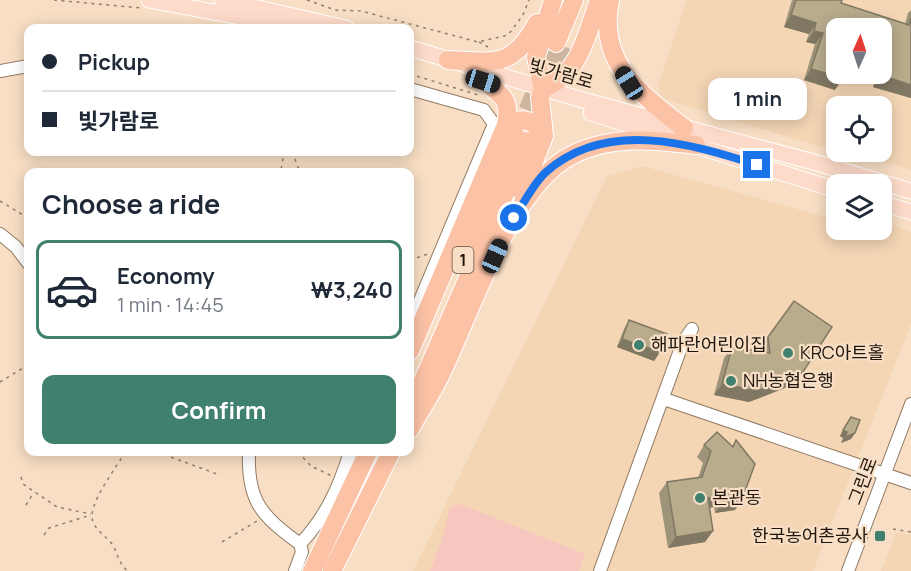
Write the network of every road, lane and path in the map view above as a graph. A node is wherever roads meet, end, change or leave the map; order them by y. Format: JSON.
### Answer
{"nodes":[{"id":1,"x":149,"y":0,"type":"edge"},
{"id":2,"x":222,"y":0,"type":"edge"},
{"id":3,"x":307,"y":0,"type":"edge"},
{"id":4,"x":529,"y":0,"type":"edge"},
{"id":5,"x":574,"y":0,"type":"edge"},
{"id":6,"x":588,"y":0,"type":"edge"},
{"id":7,"x":599,"y":0,"type":"edge"},
{"id":8,"x":610,"y":0,"type":"edge"},
{"id":9,"x":550,"y":5,"type":"edge"},
{"id":10,"x":278,"y":24,"type":"edge"},
{"id":11,"x":328,"y":24,"type":"edge"},
{"id":12,"x":410,"y":24,"type":"edge"},
{"id":13,"x":414,"y":25,"type":"edge"},
{"id":14,"x":537,"y":47,"type":"junction"},
{"id":15,"x":414,"y":49,"type":"edge"},
{"id":16,"x":414,"y":60,"type":"edge"},
{"id":17,"x":448,"y":60,"type":"junction"},
{"id":18,"x":24,"y":67,"type":"edge"},
{"id":19,"x":570,"y":68,"type":"junction"},
{"id":20,"x":0,"y":72,"type":"edge"},
{"id":21,"x":483,"y":81,"type":"junction"},
{"id":22,"x":414,"y":90,"type":"edge"},
{"id":23,"x":542,"y":93,"type":"junction"},
{"id":24,"x":684,"y":128,"type":"junction"},
{"id":25,"x":523,"y":134,"type":"junction"},
{"id":26,"x":696,"y":145,"type":"junction"},
{"id":27,"x":826,"y":186,"type":"edge"},
{"id":28,"x":911,"y":191,"type":"edge"},
{"id":29,"x":0,"y":201,"type":"edge"},
{"id":30,"x":892,"y":206,"type":"edge"},
{"id":31,"x":911,"y":212,"type":"edge"},
{"id":32,"x":24,"y":216,"type":"edge"},
{"id":33,"x":0,"y":234,"type":"edge"},
{"id":34,"x":504,"y":235,"type":"junction"},
{"id":35,"x":440,"y":250,"type":"junction"},
{"id":36,"x":24,"y":257,"type":"edge"},
{"id":37,"x":414,"y":259,"type":"edge"},
{"id":38,"x":414,"y":314,"type":"edge"},
{"id":39,"x":692,"y":329,"type":"dead end"},
{"id":40,"x":414,"y":343,"type":"edge"},
{"id":41,"x":24,"y":367,"type":"edge"},
{"id":42,"x":414,"y":375,"type":"edge"},
{"id":43,"x":0,"y":382,"type":"edge"},
{"id":44,"x":664,"y":399,"type":"junction"},
{"id":45,"x":414,"y":401,"type":"edge"},
{"id":46,"x":911,"y":404,"type":"edge"},
{"id":47,"x":414,"y":422,"type":"edge"},
{"id":48,"x":122,"y":456,"type":"edge"},
{"id":49,"x":168,"y":456,"type":"edge"},
{"id":50,"x":249,"y":456,"type":"edge"},
{"id":51,"x":301,"y":456,"type":"edge"},
{"id":52,"x":349,"y":456,"type":"edge"},
{"id":53,"x":366,"y":456,"type":"edge"},
{"id":54,"x":376,"y":456,"type":"edge"},
{"id":55,"x":389,"y":456,"type":"edge"},
{"id":56,"x":397,"y":456,"type":"edge"},
{"id":57,"x":217,"y":474,"type":"dead end"},
{"id":58,"x":884,"y":475,"type":"junction"},
{"id":59,"x":21,"y":477,"type":"dead end"},
{"id":60,"x":340,"y":481,"type":"junction"},
{"id":61,"x":911,"y":483,"type":"edge"},
{"id":62,"x":35,"y":492,"type":"junction"},
{"id":63,"x":26,"y":506,"type":"dead end"},
{"id":64,"x":92,"y":515,"type":"junction"},
{"id":65,"x":265,"y":516,"type":"junction"},
{"id":66,"x":893,"y":529,"type":"dead end"},
{"id":67,"x":911,"y":532,"type":"edge"},
{"id":68,"x":44,"y":535,"type":"dead end"},
{"id":69,"x":222,"y":542,"type":"dead end"},
{"id":70,"x":300,"y":544,"type":"junction"},
{"id":71,"x":127,"y":571,"type":"edge"},
{"id":72,"x":295,"y":571,"type":"edge"},
{"id":73,"x":312,"y":571,"type":"edge"},
{"id":74,"x":321,"y":571,"type":"edge"},
{"id":75,"x":332,"y":571,"type":"edge"},
{"id":76,"x":341,"y":571,"type":"edge"},
{"id":77,"x":600,"y":571,"type":"edge"},
{"id":78,"x":848,"y":571,"type":"edge"}],
"edges":[{"from":1,"to":10,"type":"main road"},
{"from":2,"to":11,"type":"main road"},
{"from":3,"to":12,"type":"path"},
{"from":4,"to":13,"type":"path"},
{"from":5,"to":6,"type":"highway"},
{"from":7,"to":19,"type":"highway"},
{"from":8,"to":24,"type":"highway"},
{"from":9,"to":14,"type":"highway"},
{"from":9,"to":17,"type":"highway"},
{"from":14,"to":19,"type":"highway"},
{"from":14,"to":23,"type":"highway"},
{"from":15,"to":17,"type":"main road","name":"빛가람로"},
{"from":16,"to":21,"type":"main road","name":"빛가람로"},
{"from":17,"to":23,"type":"main road","name":"빛가람로"},
{"from":18,"to":20,"type":"street"},
{"from":19,"to":23,"type":"highway"},
{"from":21,"to":23,"type":"main road","name":"빛가람로"},
{"from":21,"to":25,"type":"highway"},
{"from":22,"to":35,"type":"street"},
{"from":23,"to":24,"type":"main road","name":"빛가람로"},
{"from":23,"to":25,"type":"highway"},
{"from":23,"to":25,"type":"highway"},
{"from":23,"to":26,"type":"main road","name":"빛가람로"},
{"from":24,"to":28,"type":"main road","name":"빛가람로"},
{"from":25,"to":34,"type":"highway"},
{"from":25,"to":40,"type":"highway"},
{"from":25,"to":42,"type":"highway","number":"1"},
{"from":25,"to":45,"type":"highway","number":"1"},
{"from":26,"to":27,"type":"main road","name":"빛가람로"},
{"from":26,"to":34,"type":"highway"},
{"from":29,"to":32,"type":"path"},
{"from":30,"to":31,"type":"main road"},
{"from":33,"to":36,"type":"street"},
{"from":34,"to":47,"type":"highway"},
{"from":35,"to":37,"type":"path"},
{"from":35,"to":38,"type":"street"},
{"from":39,"to":44,"type":"street"},
{"from":41,"to":43,"type":"path"},
{"from":44,"to":58,"type":"street"},
{"from":44,"to":77,"type":"street"},
{"from":46,"to":58,"type":"street","name":"그린로"},
{"from":48,"to":64,"type":"path"},
{"from":49,"to":57,"type":"path"},
{"from":50,"to":65,"type":"street"},
{"from":51,"to":60,"type":"path"},
{"from":52,"to":60,"type":"street"},
{"from":53,"to":73,"type":"highway"},
{"from":54,"to":74,"type":"highway"},
{"from":55,"to":75,"type":"highway"},
{"from":56,"to":76,"type":"highway"},
{"from":58,"to":61,"type":"street"},
{"from":58,"to":78,"type":"street","name":"그린로"},
{"from":59,"to":62,"type":"path"},
{"from":60,"to":70,"type":"street"},
{"from":62,"to":63,"type":"path"},
{"from":62,"to":64,"type":"path"},
{"from":64,"to":68,"type":"path"},
{"from":64,"to":71,"type":"path"},
{"from":65,"to":69,"type":"path"},
{"from":65,"to":70,"type":"street"},
{"from":66,"to":67,"type":"path"},
{"from":70,"to":72,"type":"street"}]}
